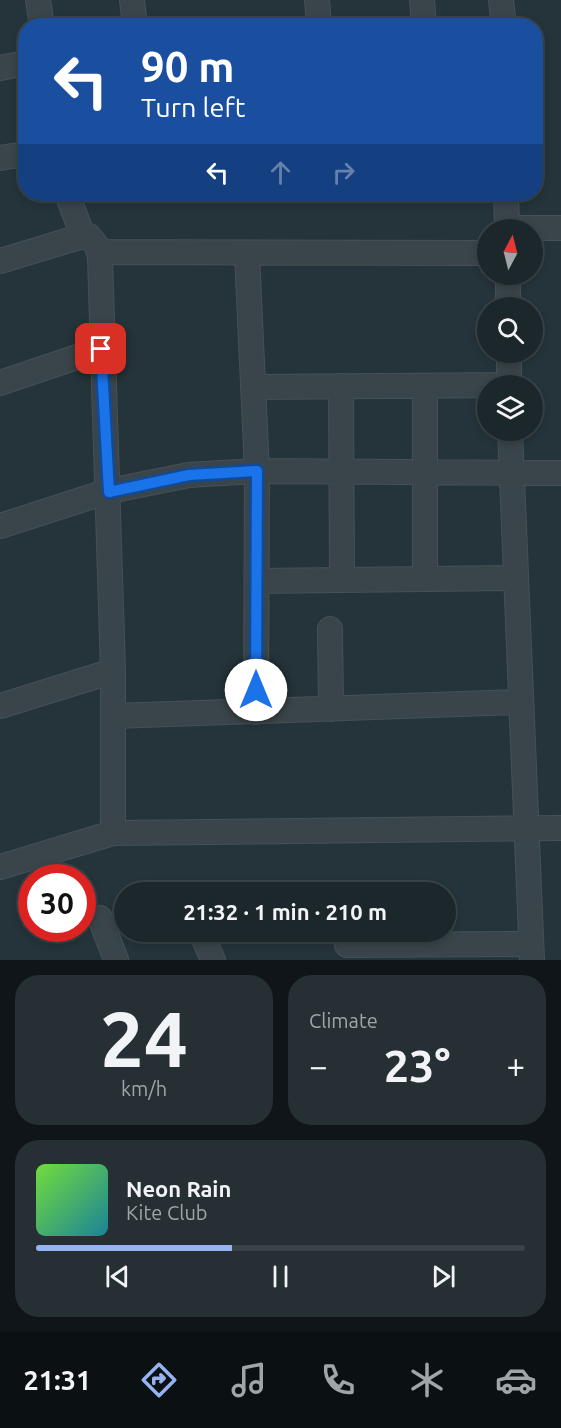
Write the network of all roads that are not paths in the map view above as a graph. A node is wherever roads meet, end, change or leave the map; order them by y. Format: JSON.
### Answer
{"nodes":[{"id":1,"x":38,"y":0,"type":"edge"},
{"id":2,"x":132,"y":0,"type":"edge"},
{"id":3,"x":316,"y":0,"type":"edge"},
{"id":4,"x":422,"y":0,"type":"edge"},
{"id":5,"x":501,"y":0,"type":"edge"},
{"id":6,"x":41,"y":18,"type":"edge"},
{"id":7,"x":134,"y":18,"type":"edge"},
{"id":8,"x":318,"y":18,"type":"edge"},
{"id":9,"x":423,"y":18,"type":"edge"},
{"id":10,"x":503,"y":18,"type":"edge"},
{"id":11,"x":18,"y":65,"type":"edge"},
{"id":12,"x":0,"y":68,"type":"edge"},
{"id":13,"x":18,"y":155,"type":"edge"},
{"id":14,"x":0,"y":158,"type":"edge"},
{"id":15,"x":70,"y":201,"type":"edge"},
{"id":16,"x":506,"y":201,"type":"edge"},
{"id":17,"x":507,"y":219,"type":"edge"},
{"id":18,"x":543,"y":228,"type":"edge"},
{"id":19,"x":561,"y":228,"type":"edge"},
{"id":20,"x":91,"y":244,"type":"junction"},
{"id":21,"x":477,"y":253,"type":"edge"},
{"id":22,"x":247,"y":254,"type":"junction"},
{"id":23,"x":0,"y":261,"type":"edge"},
{"id":24,"x":101,"y":349,"type":"junction"},
{"id":25,"x":0,"y":383,"type":"edge"},
{"id":26,"x":477,"y":385,"type":"edge"},
{"id":27,"x":341,"y":386,"type":"junction"},
{"id":28,"x":425,"y":386,"type":"junction"},
{"id":29,"x":253,"y":387,"type":"junction"},
{"id":30,"x":510,"y":441,"type":"edge"},
{"id":31,"x":257,"y":471,"type":"junction"},
{"id":32,"x":561,"y":473,"type":"edge"},
{"id":33,"x":342,"y":474,"type":"junction"},
{"id":34,"x":426,"y":474,"type":"junction"},
{"id":35,"x":511,"y":474,"type":"junction"},
{"id":36,"x":109,"y":492,"type":"junction"},
{"id":37,"x":0,"y":526,"type":"edge"},
{"id":38,"x":515,"y":578,"type":"junction"},
{"id":39,"x":425,"y":579,"type":"junction"},
{"id":40,"x":342,"y":580,"type":"junction"},
{"id":41,"x":257,"y":581,"type":"junction"},
{"id":42,"x":330,"y":629,"type":"dead end"},
{"id":43,"x":113,"y":671,"type":"junction"},
{"id":44,"x":520,"y":702,"type":"junction"},
{"id":45,"x":0,"y":706,"type":"edge"},
{"id":46,"x":331,"y":709,"type":"junction"},
{"id":47,"x":256,"y":712,"type":"junction"},
{"id":48,"x":114,"y":716,"type":"junction"},
{"id":49,"x":561,"y":828,"type":"edge"},
{"id":50,"x":525,"y":829,"type":"junction"},
{"id":51,"x":113,"y":832,"type":"junction"},
{"id":52,"x":0,"y":867,"type":"edge"},
{"id":53,"x":100,"y":918,"type":"dead end"},
{"id":54,"x":205,"y":942,"type":"edge"},
{"id":55,"x":347,"y":945,"type":"dead end"},
{"id":56,"x":532,"y":952,"type":"edge"},
{"id":57,"x":116,"y":960,"type":"edge"},
{"id":58,"x":213,"y":960,"type":"edge"}],
"edges":[{"from":1,"to":6,"type":"street"},
{"from":2,"to":7,"type":"street"},
{"from":3,"to":8,"type":"street"},
{"from":4,"to":9,"type":"street"},
{"from":5,"to":10,"type":"street"},
{"from":11,"to":12,"type":"street"},
{"from":13,"to":14,"type":"street"},
{"from":15,"to":20,"type":"street"},
{"from":16,"to":17,"type":"street"},
{"from":18,"to":19,"type":"street"},
{"from":20,"to":22,"type":"street"},
{"from":20,"to":23,"type":"street"},
{"from":20,"to":24,"type":"street"},
{"from":21,"to":22,"type":"street"},
{"from":22,"to":29,"type":"street"},
{"from":24,"to":25,"type":"street"},
{"from":24,"to":36,"type":"street"},
{"from":26,"to":28,"type":"street"},
{"from":27,"to":28,"type":"street"},
{"from":27,"to":29,"type":"street"},
{"from":27,"to":33,"type":"street"},
{"from":28,"to":34,"type":"street"},
{"from":29,"to":31,"type":"street"},
{"from":30,"to":35,"type":"street"},
{"from":31,"to":33,"type":"street"},
{"from":31,"to":36,"type":"street"},
{"from":31,"to":41,"type":"street"},
{"from":32,"to":35,"type":"street"},
{"from":33,"to":34,"type":"street"},
{"from":33,"to":40,"type":"street"},
{"from":34,"to":35,"type":"street"},
{"from":34,"to":39,"type":"street"},
{"from":35,"to":38,"type":"street"},
{"from":36,"to":37,"type":"street"},
{"from":36,"to":43,"type":"street"},
{"from":38,"to":39,"type":"street"},
{"from":38,"to":44,"type":"street"},
{"from":39,"to":40,"type":"street"},
{"from":40,"to":41,"type":"street"},
{"from":41,"to":47,"type":"street"},
{"from":42,"to":46,"type":"street"},
{"from":43,"to":45,"type":"street"},
{"from":43,"to":48,"type":"street"},
{"from":44,"to":46,"type":"street"},
{"from":44,"to":50,"type":"street"},
{"from":46,"to":47,"type":"street"},
{"from":47,"to":48,"type":"street"},
{"from":48,"to":51,"type":"street"},
{"from":49,"to":50,"type":"street"},
{"from":50,"to":51,"type":"street"},
{"from":50,"to":56,"type":"street"},
{"from":51,"to":52,"type":"street"},
{"from":53,"to":57,"type":"street"},
{"from":54,"to":58,"type":"street"},
{"from":55,"to":56,"type":"street"}]}
